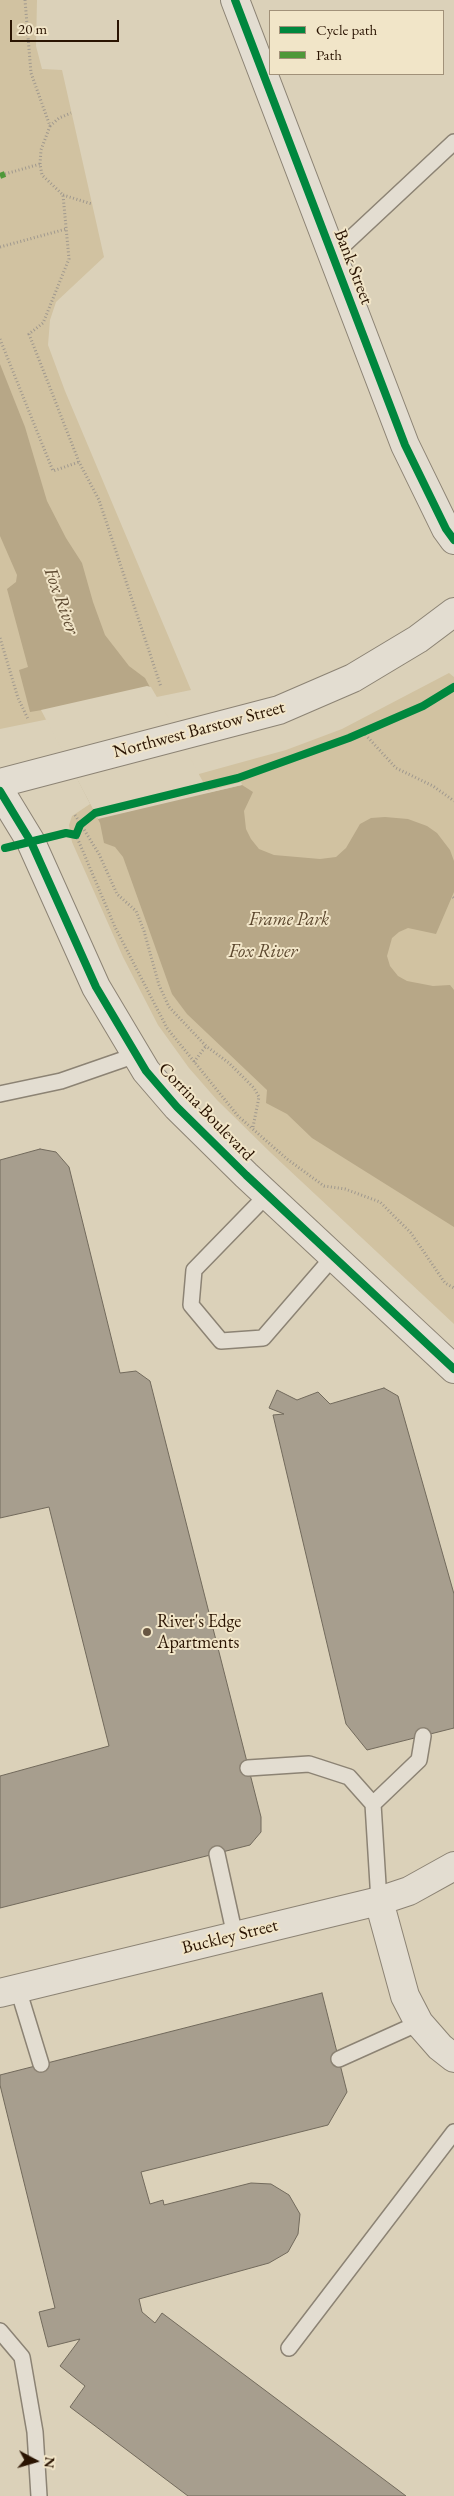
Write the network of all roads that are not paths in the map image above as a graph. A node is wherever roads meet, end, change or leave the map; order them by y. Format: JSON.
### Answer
{"nodes":[{"id":1,"x":235,"y":0,"type":"edge"},
{"id":2,"x":454,"y":142,"type":"edge"},
{"id":3,"x":333,"y":255,"type":"junction"},
{"id":4,"x":454,"y":540,"type":"edge"},
{"id":5,"x":454,"y":612,"type":"edge"},
{"id":6,"x":0,"y":783,"type":"edge"},
{"id":7,"x":0,"y":791,"type":"edge"},
{"id":8,"x":136,"y":1055,"type":"junction"},
{"id":9,"x":0,"y":1094,"type":"edge"},
{"id":10,"x":267,"y":1195,"type":"junction"},
{"id":11,"x":333,"y":1257,"type":"junction"},
{"id":12,"x":454,"y":1369,"type":"edge"},
{"id":13,"x":424,"y":1736,"type":"dead end"},
{"id":14,"x":248,"y":1768,"type":"dead end"},
{"id":15,"x":373,"y":1804,"type":"junction"},
{"id":16,"x":217,"y":1854,"type":"dead end"},
{"id":17,"x":454,"y":1866,"type":"edge"},
{"id":18,"x":379,"y":1901,"type":"junction"},
{"id":19,"x":235,"y":1936,"type":"junction"},
{"id":20,"x":9,"y":1991,"type":"edge"},
{"id":21,"x":419,"y":2023,"type":"junction"},
{"id":22,"x":454,"y":2058,"type":"edge"},
{"id":23,"x":339,"y":2059,"type":"dead end"},
{"id":24,"x":41,"y":2064,"type":"dead end"},
{"id":25,"x":454,"y":2132,"type":"edge"},
{"id":26,"x":0,"y":2331,"type":"edge"},
{"id":27,"x":289,"y":2348,"type":"dead end"},
{"id":28,"x":39,"y":2496,"type":"edge"}],
"edges":[{"from":1,"to":3,"type":"street","name":"Bank Street"},
{"from":2,"to":3,"type":"lane"},
{"from":3,"to":4,"type":"street","name":"Bank Street"},
{"from":5,"to":6,"type":"street","name":"Northwest Barstow Street"},
{"from":7,"to":8,"type":"street","name":"Corrina Boulevard"},
{"from":8,"to":9,"type":"lane"},
{"from":8,"to":10,"type":"street","name":"Corrina Boulevard"},
{"from":10,"to":11,"type":"street","name":"Corrina Boulevard"},
{"from":10,"to":11,"type":"lane"},
{"from":11,"to":12,"type":"street","name":"Corrina Boulevard"},
{"from":13,"to":15,"type":"lane"},
{"from":14,"to":15,"type":"lane"},
{"from":15,"to":18,"type":"lane"},
{"from":16,"to":19,"type":"lane"},
{"from":17,"to":18,"type":"street","name":"Buckley Street"},
{"from":18,"to":19,"type":"street","name":"Buckley Street"},
{"from":18,"to":21,"type":"street"},
{"from":19,"to":20,"type":"street","name":"Buckley Street"},
{"from":20,"to":24,"type":"lane"},
{"from":21,"to":22,"type":"street"},
{"from":21,"to":23,"type":"lane"},
{"from":25,"to":27,"type":"lane"},
{"from":26,"to":28,"type":"lane"}]}
